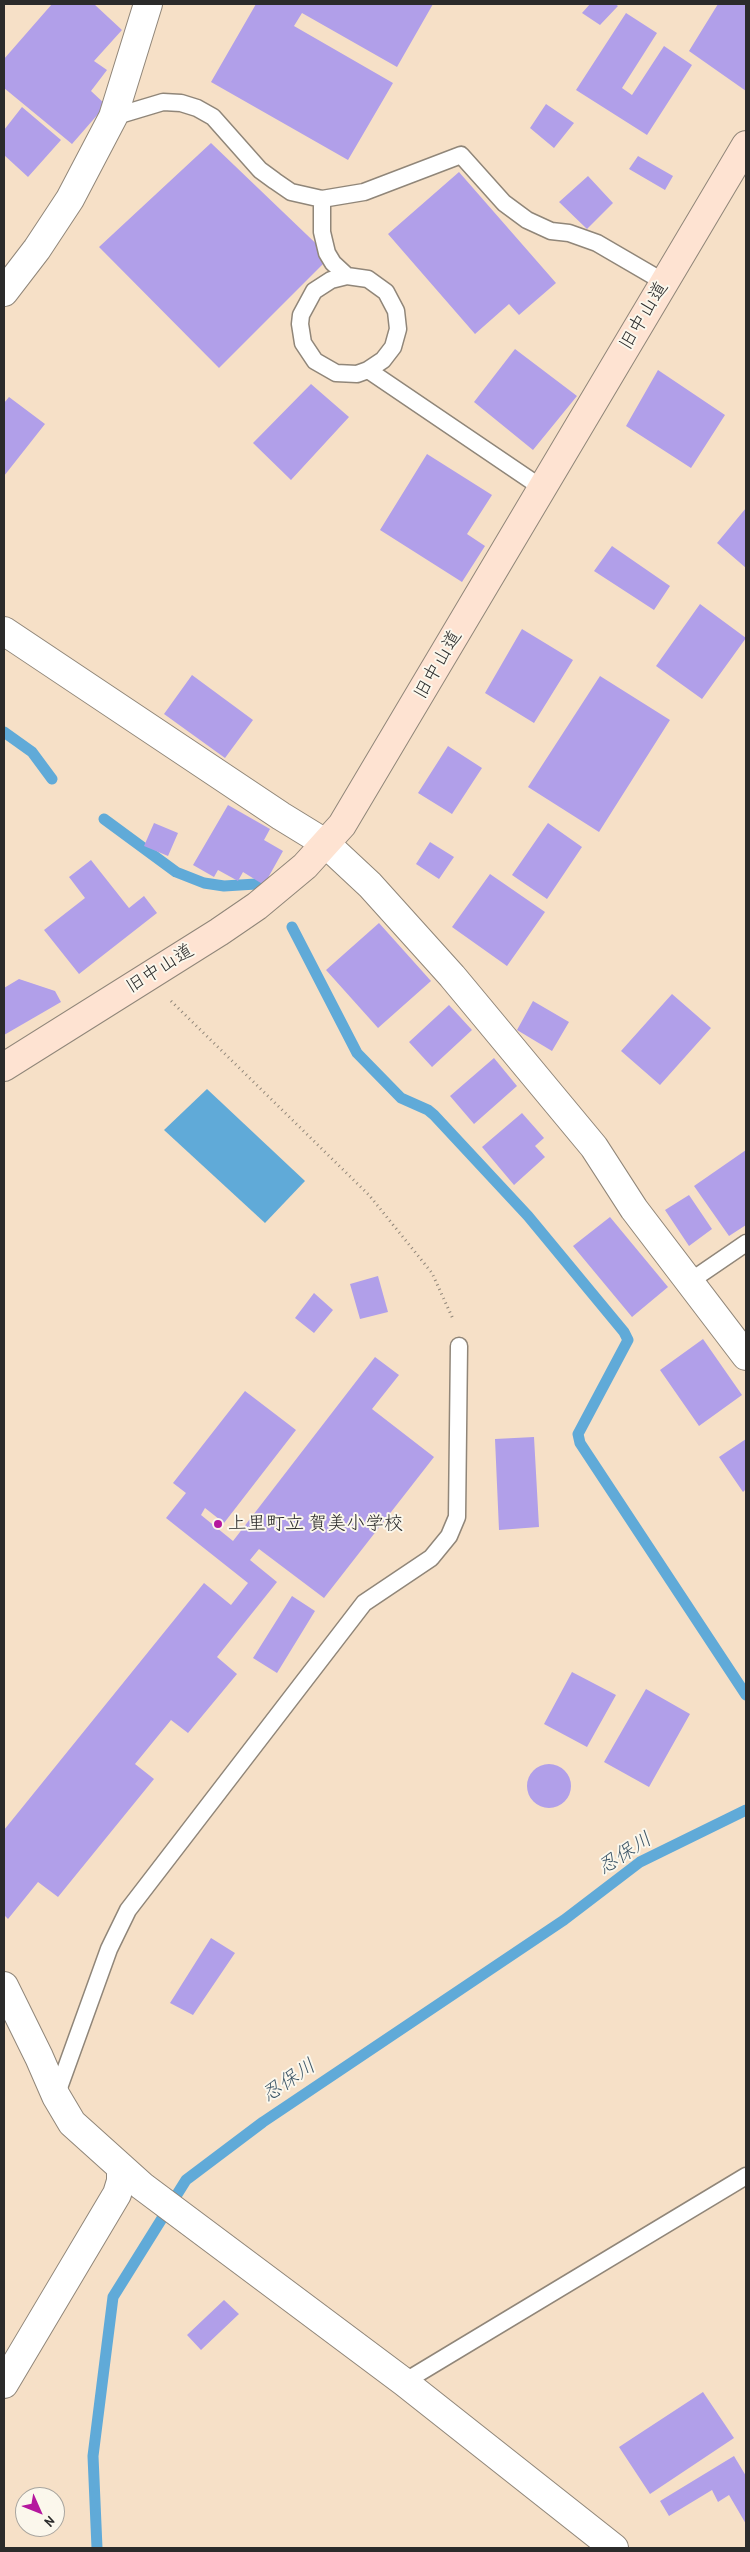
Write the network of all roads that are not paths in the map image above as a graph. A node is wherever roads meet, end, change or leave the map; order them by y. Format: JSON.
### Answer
{"nodes":[{"id":1,"x":148,"y":4,"type":"edge"},
{"id":2,"x":112,"y":117,"type":"junction"},
{"id":3,"x":746,"y":145,"type":"edge"},
{"id":4,"x":322,"y":199,"type":"junction"},
{"id":5,"x":347,"y":276,"type":"junction"},
{"id":6,"x":664,"y":282,"type":"junction"},
{"id":7,"x":4,"y":292,"type":"edge"},
{"id":8,"x":368,"y":370,"type":"junction"},
{"id":9,"x":542,"y":488,"type":"junction"},
{"id":10,"x":4,"y":630,"type":"edge"},
{"id":11,"x":326,"y":844,"type":"junction"},
{"id":12,"x":4,"y":1066,"type":"edge"},
{"id":13,"x":746,"y":1243,"type":"edge"},
{"id":14,"x":689,"y":1282,"type":"junction"},
{"id":15,"x":458,"y":1338,"type":"road end"},
{"id":16,"x":746,"y":1356,"type":"edge"},
{"id":17,"x":4,"y":1986,"type":"edge"},
{"id":18,"x":56,"y":2096,"type":"junction"},
{"id":19,"x":121,"y":2167,"type":"junction"},
{"id":20,"x":746,"y":2176,"type":"edge"},
{"id":21,"x":404,"y":2382,"type":"junction"},
{"id":22,"x":4,"y":2384,"type":"edge"},
{"id":23,"x":614,"y":2548,"type":"edge"}],
"edges":[{"from":1,"to":2,"type":"street"},
{"from":2,"to":4,"type":"lane"},
{"from":2,"to":7,"type":"street"},
{"from":3,"to":6,"type":"main road","name":"旧中山道"},
{"from":4,"to":5,"type":"lane"},
{"from":4,"to":6,"type":"lane"},
{"from":5,"to":8,"type":"lane"},
{"from":5,"to":8,"type":"lane"},
{"from":6,"to":9,"type":"main road","name":"旧中山道"},
{"from":8,"to":9,"type":"lane"},
{"from":9,"to":11,"type":"main road","name":"旧中山道"},
{"from":10,"to":11,"type":"street"},
{"from":11,"to":12,"type":"main road","name":"旧中山道"},
{"from":11,"to":14,"type":"street"},
{"from":13,"to":14,"type":"lane"},
{"from":14,"to":16,"type":"street"},
{"from":15,"to":18,"type":"lane"},
{"from":17,"to":18,"type":"street"},
{"from":18,"to":19,"type":"street"},
{"from":19,"to":21,"type":"street"},
{"from":19,"to":22,"type":"street"},
{"from":20,"to":21,"type":"lane"},
{"from":21,"to":23,"type":"street"}]}
